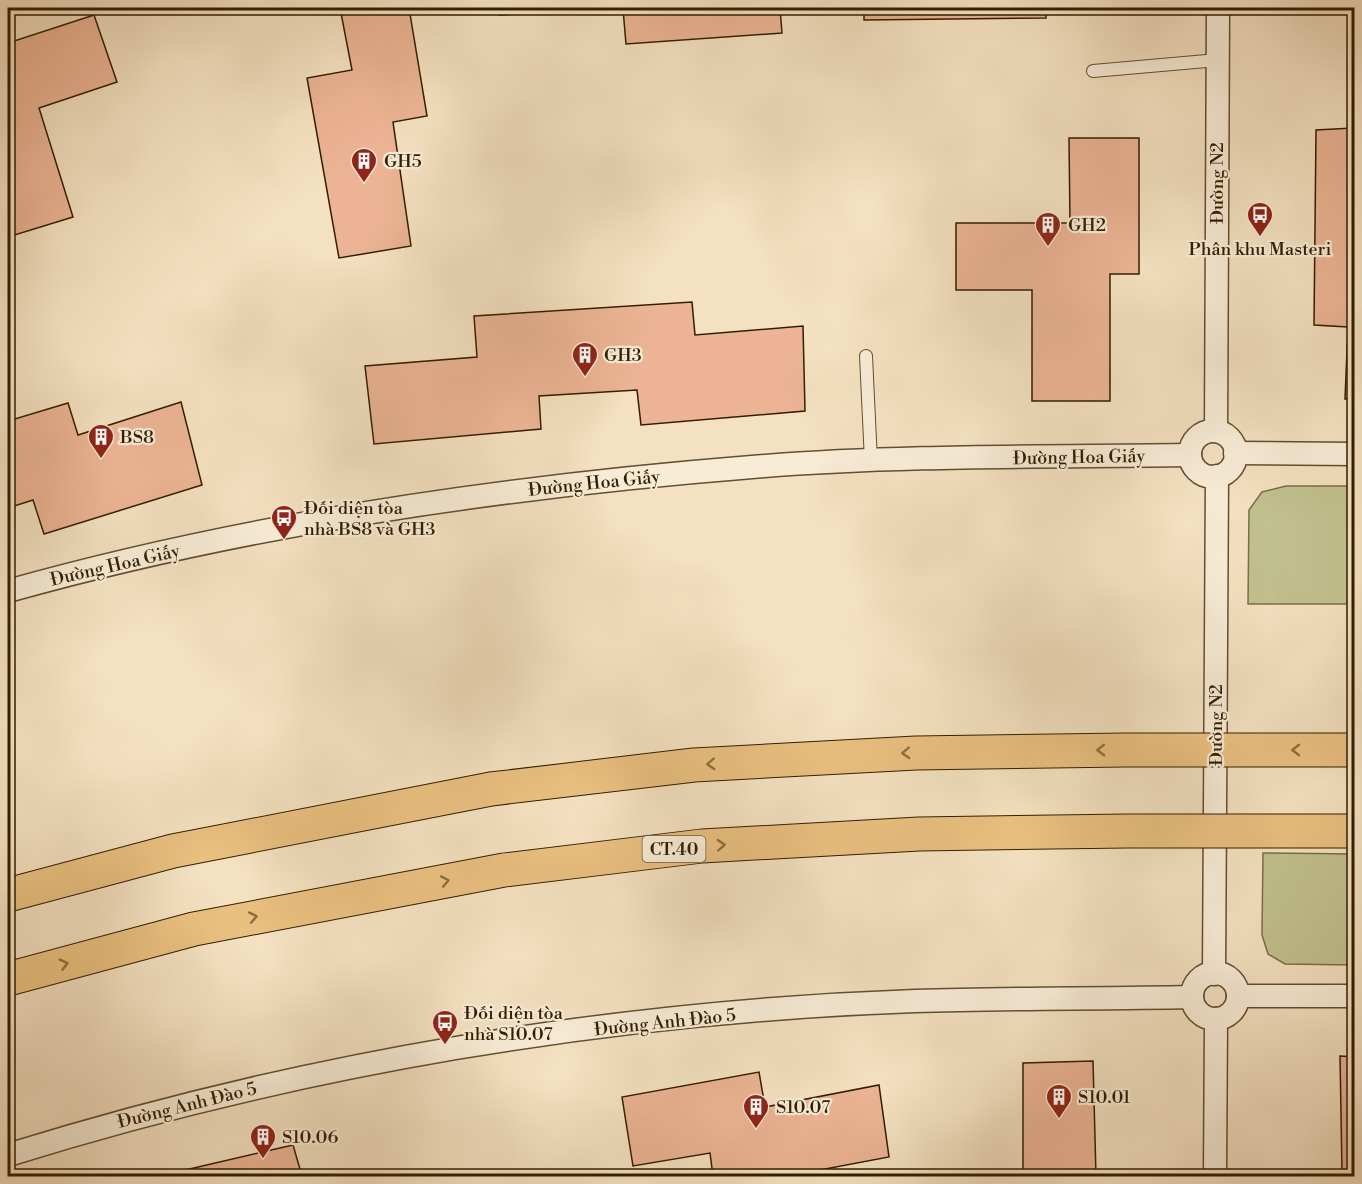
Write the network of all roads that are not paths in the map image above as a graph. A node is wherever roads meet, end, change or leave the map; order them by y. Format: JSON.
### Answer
{"nodes":[{"id":1,"x":1218,"y":8,"type":"edge"},
{"id":2,"x":1218,"y":60,"type":"junction"},
{"id":3,"x":1093,"y":71,"type":"dead end"},
{"id":4,"x":866,"y":356,"type":"dead end"},
{"id":5,"x":1216,"y":431,"type":"junction"},
{"id":6,"x":1236,"y":453,"type":"junction"},
{"id":7,"x":1190,"y":454,"type":"junction"},
{"id":8,"x":1354,"y":454,"type":"edge"},
{"id":9,"x":870,"y":461,"type":"junction"},
{"id":10,"x":1217,"y":476,"type":"junction"},
{"id":11,"x":8,"y":591,"type":"edge"},
{"id":12,"x":1354,"y":750,"type":"edge"},
{"id":13,"x":1354,"y":831,"type":"edge"},
{"id":14,"x":8,"y":895,"type":"edge"},
{"id":15,"x":1214,"y":974,"type":"junction"},
{"id":16,"x":8,"y":979,"type":"edge"},
{"id":17,"x":1238,"y":996,"type":"junction"},
{"id":18,"x":1354,"y":996,"type":"edge"},
{"id":19,"x":1192,"y":997,"type":"junction"},
{"id":20,"x":1216,"y":1019,"type":"junction"},
{"id":21,"x":8,"y":1155,"type":"edge"},
{"id":22,"x":1215,"y":1176,"type":"edge"}],
"edges":[{"from":1,"to":2,"type":"street","name":"Đường N2"},
{"from":2,"to":3,"type":"lane"},
{"from":2,"to":5,"type":"street","name":"Đường N2"},
{"from":4,"to":9,"type":"lane"},
{"from":5,"to":6,"type":"street"},
{"from":5,"to":7,"type":"street"},
{"from":6,"to":8,"type":"street"},
{"from":6,"to":10,"type":"street"},
{"from":7,"to":9,"type":"street","name":"Đường Hoa Giấy"},
{"from":7,"to":10,"type":"street"},
{"from":9,"to":11,"type":"street","name":"Đường Hoa Giấy"},
{"from":10,"to":15,"type":"street","name":"Đường N2"},
{"from":12,"to":14,"type":"highway","one_way":true,"bridge":true},
{"from":16,"to":13,"type":"highway","number":"CT.40","one_way":true,"bridge":true},
{"from":15,"to":17,"type":"street"},
{"from":15,"to":19,"type":"street"},
{"from":17,"to":18,"type":"street"},
{"from":17,"to":20,"type":"street"},
{"from":19,"to":20,"type":"street"},
{"from":19,"to":21,"type":"street","name":"Đường Anh Đào 5"},
{"from":20,"to":22,"type":"street"}]}
